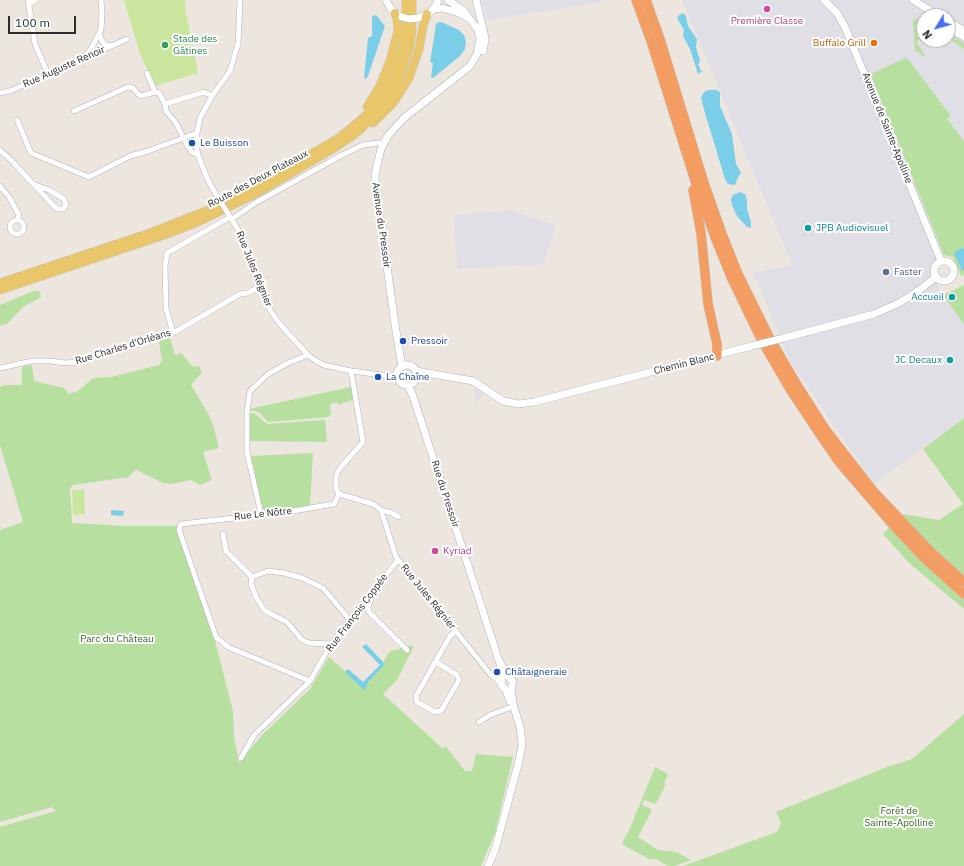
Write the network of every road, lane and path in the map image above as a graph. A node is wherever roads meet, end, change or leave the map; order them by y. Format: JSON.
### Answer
{"nodes":[{"id":1,"x":36,"y":0,"type":"edge"},
{"id":2,"x":101,"y":0,"type":"edge"},
{"id":3,"x":240,"y":0,"type":"edge"},
{"id":4,"x":406,"y":0,"type":"edge"},
{"id":5,"x":412,"y":0,"type":"edge"},
{"id":6,"x":438,"y":0,"type":"edge"},
{"id":7,"x":448,"y":0,"type":"edge"},
{"id":8,"x":476,"y":0,"type":"edge"},
{"id":9,"x":636,"y":0,"type":"edge"},
{"id":10,"x":646,"y":0,"type":"edge"},
{"id":11,"x":824,"y":0,"type":"edge"},
{"id":12,"x":906,"y":0,"type":"edge"},
{"id":13,"x":913,"y":0,"type":"edge"},
{"id":14,"x":385,"y":1,"type":"edge"},
{"id":15,"x":28,"y":2,"type":"edge"},
{"id":16,"x":918,"y":8,"type":"edge"},
{"id":17,"x":926,"y":8,"type":"edge"},
{"id":18,"x":430,"y":12,"type":"junction"},
{"id":19,"x":398,"y":15,"type":"junction"},
{"id":20,"x":470,"y":18,"type":"junction"},
{"id":21,"x":99,"y":33,"type":"junction"},
{"id":22,"x":127,"y":39,"type":"dead end"},
{"id":23,"x":112,"y":46,"type":"junction"},
{"id":24,"x":83,"y":59,"type":"junction"},
{"id":25,"x":147,"y":73,"type":"dead end"},
{"id":26,"x":48,"y":74,"type":"junction"},
{"id":27,"x":155,"y":92,"type":"junction"},
{"id":28,"x":0,"y":93,"type":"edge"},
{"id":29,"x":436,"y":93,"type":"junction"},
{"id":30,"x":212,"y":96,"type":"junction"},
{"id":31,"x":165,"y":104,"type":"junction"},
{"id":32,"x":74,"y":112,"type":"dead end"},
{"id":33,"x":17,"y":120,"type":"dead end"},
{"id":34,"x":197,"y":133,"type":"junction"},
{"id":35,"x":183,"y":138,"type":"junction"},
{"id":36,"x":382,"y":147,"type":"junction"},
{"id":37,"x":0,"y":150,"type":"edge"},
{"id":38,"x":331,"y":150,"type":"junction"},
{"id":39,"x":198,"y":155,"type":"junction"},
{"id":40,"x":688,"y":159,"type":"junction"},
{"id":41,"x":285,"y":170,"type":"junction"},
{"id":42,"x":33,"y":184,"type":"junction"},
{"id":43,"x":0,"y":186,"type":"edge"},
{"id":44,"x":230,"y":217,"type":"junction"},
{"id":45,"x":18,"y":220,"type":"dead end"},
{"id":46,"x":941,"y":261,"type":"junction"},
{"id":47,"x":936,"y":278,"type":"junction"},
{"id":48,"x":0,"y":284,"type":"edge"},
{"id":49,"x":260,"y":286,"type":"junction"},
{"id":50,"x":0,"y":290,"type":"edge"},
{"id":51,"x":173,"y":333,"type":"junction"},
{"id":52,"x":308,"y":355,"type":"junction"},
{"id":53,"x":717,"y":356,"type":"junction"},
{"id":54,"x":405,"y":366,"type":"junction"},
{"id":55,"x":0,"y":368,"type":"edge"},
{"id":56,"x":350,"y":371,"type":"junction"},
{"id":57,"x":395,"y":376,"type":"junction"},
{"id":58,"x":414,"y":379,"type":"junction"},
{"id":59,"x":339,"y":494,"type":"junction"},
{"id":60,"x":382,"y":510,"type":"junction"},
{"id":61,"x":261,"y":514,"type":"junction"},
{"id":62,"x":399,"y":517,"type":"dead end"},
{"id":63,"x":223,"y":534,"type":"dead end"},
{"id":64,"x":398,"y":560,"type":"junction"},
{"id":65,"x":252,"y":577,"type":"junction"},
{"id":66,"x":964,"y":582,"type":"edge"},
{"id":67,"x":374,"y":591,"type":"junction"},
{"id":68,"x":964,"y":594,"type":"edge"},
{"id":69,"x":350,"y":620,"type":"junction"},
{"id":70,"x":456,"y":631,"type":"junction"},
{"id":71,"x":332,"y":644,"type":"junction"},
{"id":72,"x":408,"y":650,"type":"dead end"},
{"id":73,"x":436,"y":662,"type":"junction"},
{"id":74,"x":504,"y":680,"type":"junction"},
{"id":75,"x":310,"y":681,"type":"junction"},
{"id":76,"x":508,"y":689,"type":"junction"},
{"id":77,"x":514,"y":705,"type":"junction"},
{"id":78,"x":479,"y":722,"type":"dead end"},
{"id":79,"x":241,"y":758,"type":"dead end"},
{"id":80,"x":488,"y":866,"type":"edge"}],
"edges":[{"from":1,"to":15,"type":"street"},
{"from":2,"to":21,"type":"street"},
{"from":3,"to":30,"type":"street","name":"Rue Jules Régnier"},
{"from":4,"to":41,"type":"main road","name":"Route des Deux Plateaux"},
{"from":5,"to":38,"type":"main road","name":"Route des Deux Plateaux"},
{"from":6,"to":18,"type":"street"},
{"from":7,"to":20,"type":"street"},
{"from":8,"to":29,"type":"street","name":"Avenue du Pressoir"},
{"from":9,"to":40,"type":"highway"},
{"from":10,"to":66,"type":"highway"},
{"from":11,"to":46,"type":"street","name":"Avenue de Sainte-Apolline"},
{"from":12,"to":16,"type":"street"},
{"from":13,"to":17,"type":"street"},
{"from":14,"to":19,"type":"street"},
{"from":15,"to":26,"type":"street"},
{"from":18,"to":19,"type":"street","bridge":true},
{"from":18,"to":20,"type":"street"},
{"from":18,"to":38,"type":"main road"},
{"from":19,"to":41,"type":"main road"},
{"from":20,"to":29,"type":"street","name":"Avenue du Pressoir"},
{"from":21,"to":23,"type":"street"},
{"from":21,"to":24,"type":"street"},
{"from":22,"to":23,"type":"street","name":"Rue Auguste Renoir"},
{"from":23,"to":24,"type":"street","name":"Rue Auguste Renoir"},
{"from":24,"to":26,"type":"street","name":"Rue Auguste Renoir"},
{"from":25,"to":27,"type":"street"},
{"from":26,"to":28,"type":"street","name":"Rue Auguste Renoir"},
{"from":27,"to":31,"type":"street"},
{"from":27,"to":32,"type":"street"},
{"from":29,"to":36,"type":"street","name":"Avenue du Pressoir"},
{"from":30,"to":31,"type":"street"},
{"from":30,"to":34,"type":"street","name":"Rue Jules Régnier"},
{"from":31,"to":35,"type":"street"},
{"from":33,"to":35,"type":"street"},
{"from":34,"to":35,"type":"street"},
{"from":34,"to":39,"type":"street","name":"Rue Jules Régnier"},
{"from":35,"to":39,"type":"street"},
{"from":36,"to":44,"type":"street"},
{"from":36,"to":54,"type":"street","name":"Avenue du Pressoir"},
{"from":37,"to":42,"type":"street"},
{"from":38,"to":50,"type":"main road","name":"Route des Deux Plateaux"},
{"from":39,"to":44,"type":"street","name":"Rue Jules Régnier","bridge":true},
{"from":40,"to":53,"type":"highway"},
{"from":40,"to":68,"type":"highway"},
{"from":41,"to":48,"type":"main road","name":"Route des Deux Plateaux"},
{"from":42,"to":42,"type":"street"},
{"from":43,"to":45,"type":"street"},
{"from":44,"to":49,"type":"street","name":"Rue Jules Régnier"},
{"from":44,"to":51,"type":"street"},
{"from":46,"to":47,"type":"street"},
{"from":46,"to":47,"type":"street"},
{"from":47,"to":53,"type":"street","name":"Chemin Blanc","bridge":true},
{"from":49,"to":51,"type":"street","name":"Rue Charles d'Orléans"},
{"from":49,"to":52,"type":"street","name":"Rue Jules Régnier"},
{"from":51,"to":55,"type":"street","name":"Rue Charles d'Orléans"},
{"from":52,"to":56,"type":"street","name":"Rue Jules Régnier"},
{"from":52,"to":61,"type":"street"},
{"from":53,"to":58,"type":"street","name":"Chemin Blanc"},
{"from":54,"to":57,"type":"street"},
{"from":54,"to":58,"type":"street","name":"Avenue du Pressoir"},
{"from":56,"to":57,"type":"street","name":"Rue Jules Régnier"},
{"from":56,"to":59,"type":"street"},
{"from":57,"to":58,"type":"street"},
{"from":58,"to":74,"type":"street","name":"Rue du Pressoir"},
{"from":59,"to":60,"type":"street"},
{"from":59,"to":61,"type":"street","name":"Rue Le Nôtre"},
{"from":60,"to":62,"type":"street"},
{"from":60,"to":64,"type":"street","name":"Rue Jules Régnier"},
{"from":61,"to":75,"type":"street","name":"Rue Le Nôtre"},
{"from":63,"to":65,"type":"street"},
{"from":64,"to":67,"type":"street","name":"Rue François Coppée"},
{"from":64,"to":70,"type":"street","name":"Rue Jules Régnier"},
{"from":65,"to":69,"type":"street"},
{"from":65,"to":71,"type":"street"},
{"from":67,"to":69,"type":"street","name":"Rue François Coppée"},
{"from":67,"to":72,"type":"street"},
{"from":69,"to":71,"type":"street","name":"Rue François Coppée"},
{"from":70,"to":73,"type":"street"},
{"from":70,"to":74,"type":"street","name":"Rue Jules Régnier"},
{"from":71,"to":75,"type":"street","name":"Rue François Coppée"},
{"from":73,"to":73,"type":"street"},
{"from":74,"to":76,"type":"street"},
{"from":74,"to":76,"type":"street","name":"Rue du Pressoir"},
{"from":75,"to":79,"type":"street","name":"Rue François Coppée"},
{"from":76,"to":77,"type":"street"},
{"from":77,"to":78,"type":"street"},
{"from":77,"to":80,"type":"street"}]}
